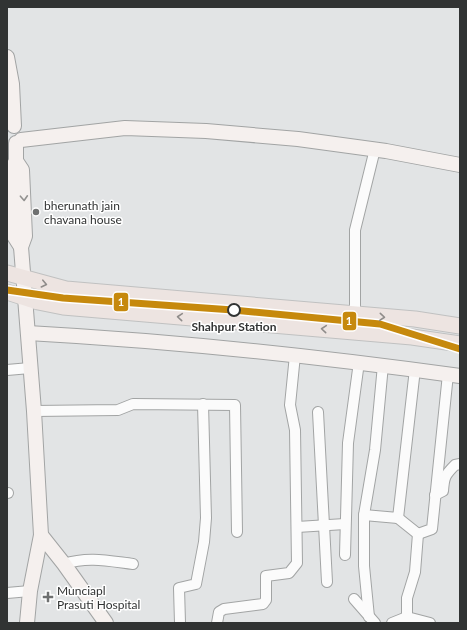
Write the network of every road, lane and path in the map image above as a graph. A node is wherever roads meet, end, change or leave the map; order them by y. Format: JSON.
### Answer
{"nodes":[{"id":1,"x":7,"y":57,"type":"edge"},
{"id":2,"x":13,"y":136,"type":"edge"},
{"id":3,"x":375,"y":149,"type":"junction"},
{"id":4,"x":460,"y":157,"type":"edge"},
{"id":5,"x":460,"y":165,"type":"edge"},
{"id":6,"x":7,"y":273,"type":"edge"},
{"id":7,"x":23,"y":278,"type":"junction"},
{"id":8,"x":7,"y":292,"type":"edge"},
{"id":9,"x":25,"y":298,"type":"junction"},
{"id":10,"x":355,"y":314,"type":"junction"},
{"id":11,"x":460,"y":326,"type":"edge"},
{"id":12,"x":28,"y":333,"type":"junction"},
{"id":13,"x":460,"y":344,"type":"edge"},
{"id":14,"x":295,"y":355,"type":"junction"},
{"id":15,"x":359,"y":362,"type":"junction"},
{"id":16,"x":383,"y":365,"type":"junction"},
{"id":17,"x":30,"y":368,"type":"junction"},
{"id":18,"x":415,"y":369,"type":"junction"},
{"id":19,"x":7,"y":370,"type":"edge"},
{"id":20,"x":454,"y":375,"type":"edge"},
{"id":21,"x":203,"y":404,"type":"junction"},
{"id":22,"x":34,"y":410,"type":"junction"},
{"id":23,"x":318,"y":412,"type":"dead end"},
{"id":24,"x":460,"y":464,"type":"edge"},
{"id":25,"x":435,"y":495,"type":"junction"},
{"id":26,"x":364,"y":515,"type":"junction"},
{"id":27,"x":398,"y":518,"type":"junction"},
{"id":28,"x":345,"y":524,"type":"junction"},
{"id":29,"x":325,"y":525,"type":"junction"},
{"id":30,"x":297,"y":527,"type":"junction"},
{"id":31,"x":237,"y":532,"type":"dead end"},
{"id":32,"x":418,"y":534,"type":"junction"},
{"id":33,"x":40,"y":535,"type":"junction"},
{"id":34,"x":345,"y":556,"type":"dead end"},
{"id":35,"x":64,"y":564,"type":"junction"},
{"id":36,"x":133,"y":564,"type":"dead end"},
{"id":37,"x":327,"y":582,"type":"dead end"},
{"id":38,"x":30,"y":590,"type":"junction"},
{"id":39,"x":7,"y":593,"type":"edge"},
{"id":40,"x":354,"y":599,"type":"dead end"},
{"id":41,"x":407,"y":617,"type":"junction"},
{"id":42,"x":372,"y":620,"type":"edge"},
{"id":43,"x":27,"y":623,"type":"edge"},
{"id":44,"x":106,"y":623,"type":"edge"},
{"id":45,"x":180,"y":623,"type":"edge"},
{"id":46,"x":217,"y":623,"type":"edge"},
{"id":47,"x":392,"y":623,"type":"edge"},
{"id":48,"x":430,"y":623,"type":"edge"}],
"edges":[{"from":1,"to":2,"type":"street"},
{"from":2,"to":3,"type":"street"},
{"from":2,"to":4,"type":"street"},
{"from":2,"to":7,"type":"street"},
{"from":3,"to":5,"type":"street"},
{"from":3,"to":10,"type":"street"},
{"from":6,"to":7,"type":"main road"},
{"from":7,"to":9,"type":"street"},
{"from":7,"to":10,"type":"main road","one_way":true},
{"from":8,"to":9,"type":"main road"},
{"from":9,"to":12,"type":"street"},
{"from":13,"to":9,"type":"main road","one_way":true},
{"from":10,"to":11,"type":"main road","one_way":true},
{"from":12,"to":14,"type":"street"},
{"from":12,"to":17,"type":"street"},
{"from":14,"to":15,"type":"street"},
{"from":14,"to":30,"type":"street"},
{"from":15,"to":16,"type":"street"},
{"from":15,"to":28,"type":"street"},
{"from":16,"to":18,"type":"street"},
{"from":16,"to":26,"type":"street"},
{"from":17,"to":19,"type":"street"},
{"from":17,"to":22,"type":"street"},
{"from":18,"to":20,"type":"street"},
{"from":18,"to":27,"type":"street"},
{"from":20,"to":25,"type":"street"},
{"from":21,"to":22,"type":"street"},
{"from":21,"to":31,"type":"street"},
{"from":21,"to":45,"type":"street"},
{"from":22,"to":33,"type":"street"},
{"from":23,"to":29,"type":"street"},
{"from":24,"to":25,"type":"street"},
{"from":25,"to":32,"type":"street"},
{"from":26,"to":27,"type":"street"},
{"from":26,"to":42,"type":"street"},
{"from":27,"to":32,"type":"street"},
{"from":28,"to":29,"type":"street"},
{"from":28,"to":34,"type":"street"},
{"from":29,"to":30,"type":"street"},
{"from":29,"to":37,"type":"street"},
{"from":30,"to":46,"type":"street"},
{"from":32,"to":41,"type":"street"},
{"from":33,"to":35,"type":"street"},
{"from":33,"to":38,"type":"street"},
{"from":35,"to":36,"type":"street"},
{"from":35,"to":44,"type":"street"},
{"from":38,"to":39,"type":"street"},
{"from":38,"to":43,"type":"street"},
{"from":40,"to":42,"type":"street"},
{"from":41,"to":47,"type":"street"},
{"from":41,"to":48,"type":"street"}]}
